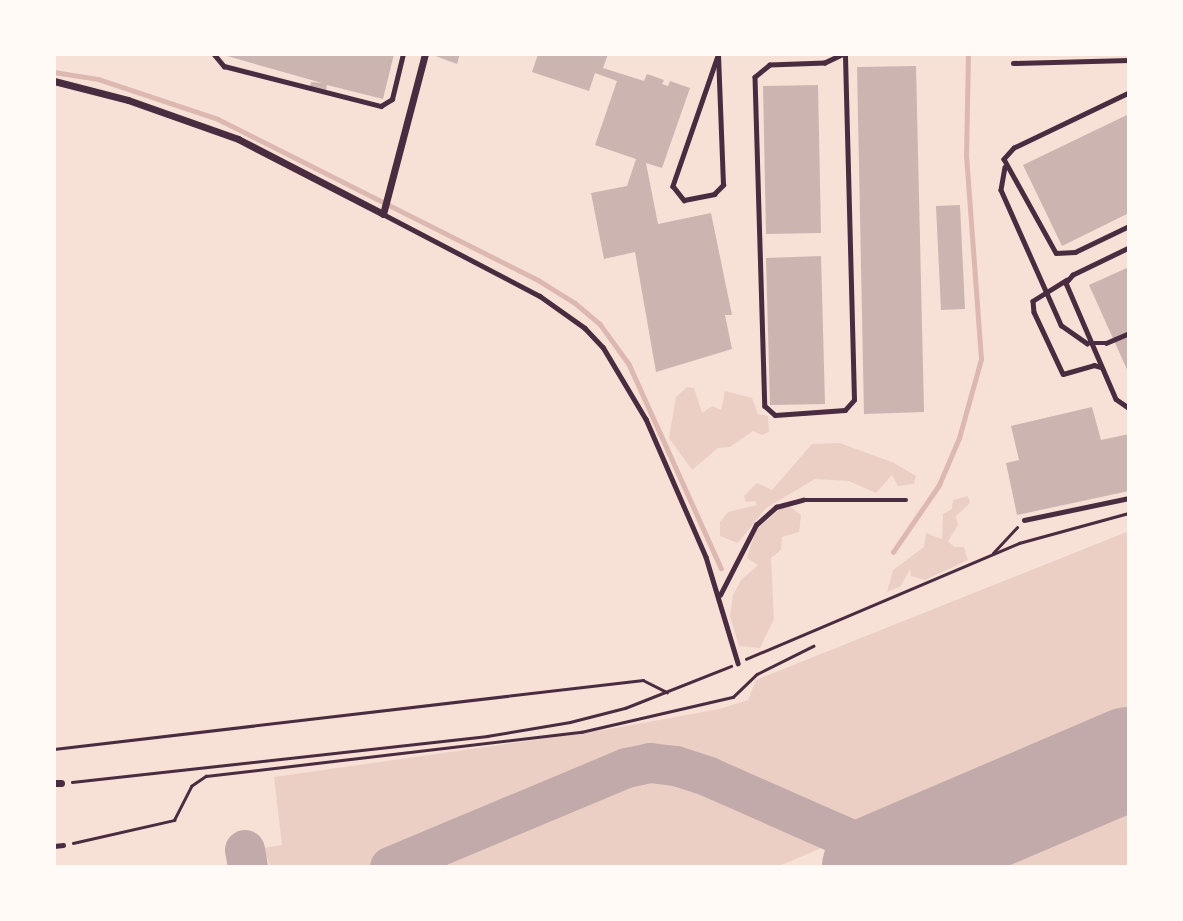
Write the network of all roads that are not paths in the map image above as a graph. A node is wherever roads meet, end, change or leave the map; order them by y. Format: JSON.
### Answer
{"nodes":[{"id":1,"x":214,"y":54,"type":"edge"},
{"id":2,"x":402,"y":54,"type":"edge"},
{"id":3,"x":425,"y":54,"type":"edge"},
{"id":4,"x":845,"y":54,"type":"edge"},
{"id":5,"x":718,"y":55,"type":"edge"},
{"id":6,"x":1129,"y":60,"type":"edge"},
{"id":7,"x":1013,"y":63,"type":"dead end"},
{"id":8,"x":54,"y":81,"type":"edge"},
{"id":9,"x":1129,"y":93,"type":"edge"},
{"id":10,"x":1005,"y":166,"type":"junction"},
{"id":11,"x":383,"y":214,"type":"junction"},
{"id":12,"x":1129,"y":226,"type":"edge"},
{"id":13,"x":1129,"y":248,"type":"edge"},
{"id":14,"x":1068,"y":279,"type":"junction"},
{"id":15,"x":1129,"y":332,"type":"edge"},
{"id":16,"x":1101,"y":367,"type":"junction"},
{"id":17,"x":1129,"y":408,"type":"edge"},
{"id":18,"x":1129,"y":498,"type":"edge"},
{"id":19,"x":906,"y":500,"type":"dead end"},
{"id":20,"x":1024,"y":520,"type":"road end"},
{"id":21,"x":720,"y":596,"type":"junction"},
{"id":22,"x":738,"y":663,"type":"road end"},
{"id":23,"x":63,"y":845,"type":"road end"},
{"id":24,"x":54,"y":846,"type":"edge"}],
"edges":[{"from":1,"to":2,"type":"lane"},
{"from":3,"to":11,"type":"street"},
{"from":4,"to":4,"type":"lane"},
{"from":5,"to":5,"type":"lane"},
{"from":6,"to":7,"type":"lane"},
{"from":8,"to":11,"type":"street"},
{"from":9,"to":10,"type":"lane"},
{"from":10,"to":12,"type":"lane"},
{"from":10,"to":15,"type":"lane"},
{"from":11,"to":21,"type":"lane"},
{"from":13,"to":14,"type":"lane"},
{"from":14,"to":16,"type":"lane"},
{"from":14,"to":16,"type":"lane"},
{"from":16,"to":17,"type":"lane"},
{"from":18,"to":20,"type":"lane"},
{"from":19,"to":21,"type":"lane"},
{"from":21,"to":22,"type":"lane"},
{"from":23,"to":24,"type":"lane"}]}
